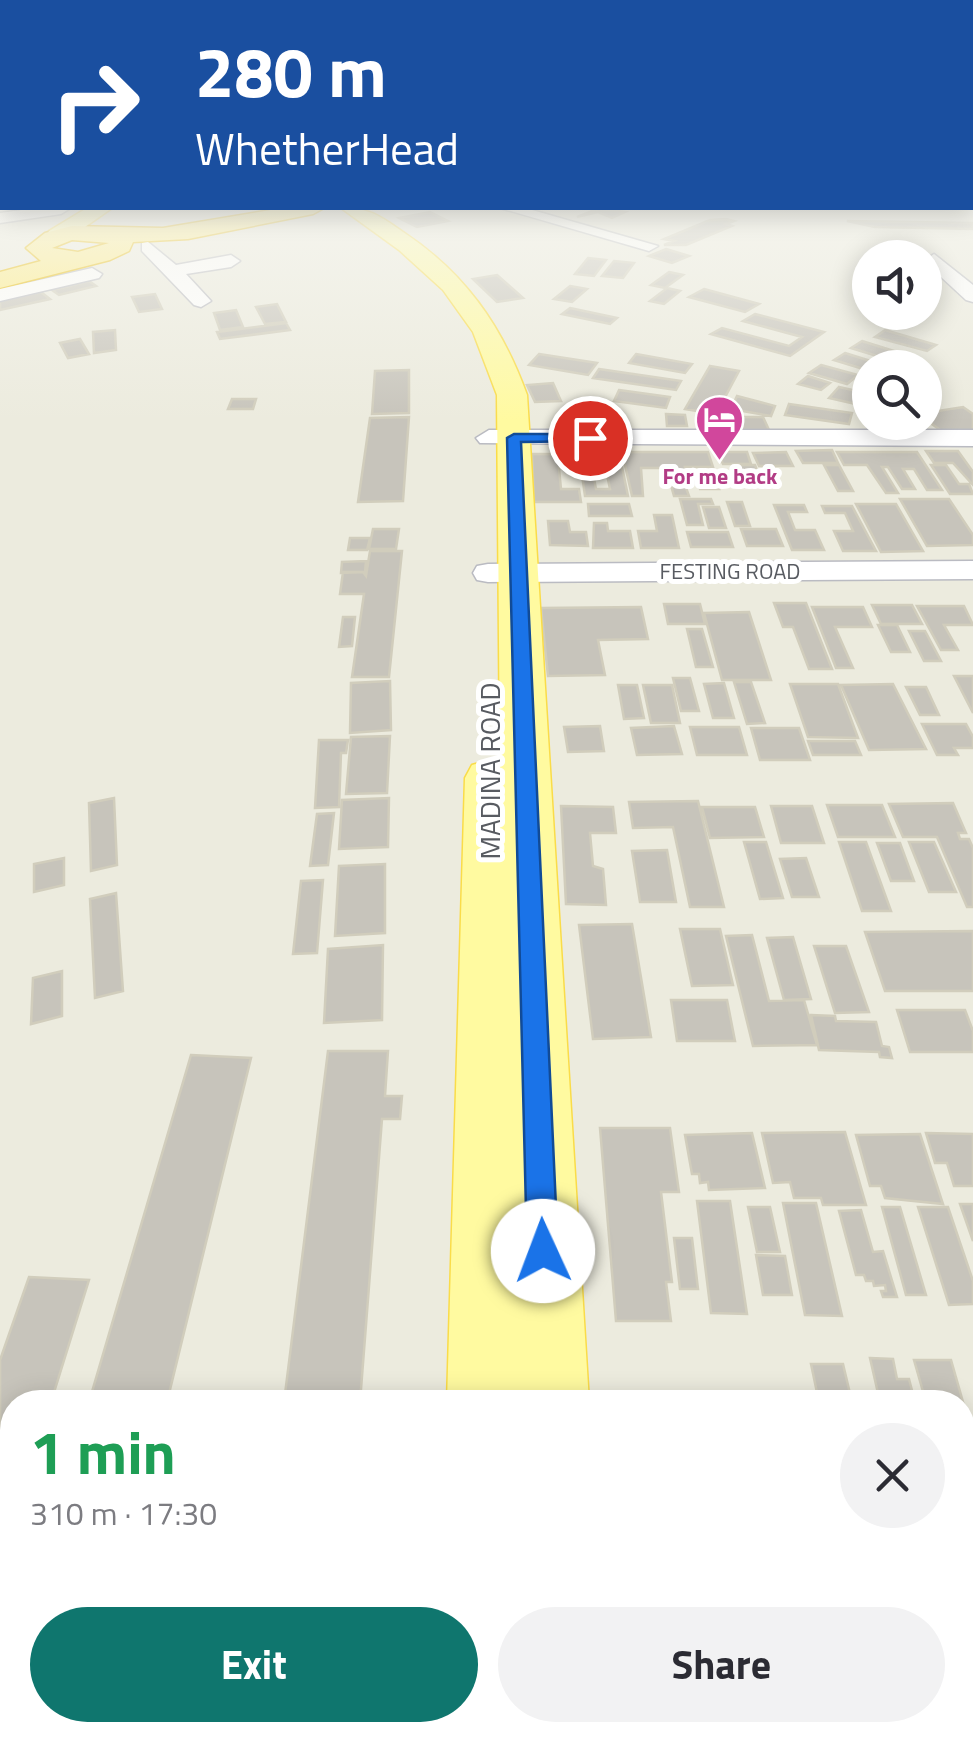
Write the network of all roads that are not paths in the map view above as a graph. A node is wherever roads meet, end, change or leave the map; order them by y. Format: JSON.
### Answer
{"nodes":[{"id":1,"x":70,"y":259,"type":"edge"},
{"id":2,"x":80,"y":259,"type":"edge"},
{"id":3,"x":160,"y":259,"type":"edge"},
{"id":4,"x":423,"y":259,"type":"edge"},
{"id":5,"x":231,"y":261,"type":"dead end"},
{"id":6,"x":942,"y":267,"type":"edge"},
{"id":7,"x":172,"y":271,"type":"junction"},
{"id":8,"x":0,"y":280,"type":"edge"},
{"id":9,"x":969,"y":289,"type":"edge"},
{"id":10,"x":0,"y":296,"type":"edge"},
{"id":11,"x":200,"y":301,"type":"dead end"},
{"id":12,"x":502,"y":438,"type":"junction"},
{"id":13,"x":973,"y":438,"type":"edge"},
{"id":14,"x":973,"y":570,"type":"edge"},
{"id":15,"x":503,"y":572,"type":"junction"},
{"id":16,"x":508,"y":779,"type":"junction"},
{"id":17,"x":488,"y":1390,"type":"edge"},
{"id":18,"x":547,"y":1390,"type":"edge"}],
"edges":[{"from":1,"to":8,"type":"highway"},
{"from":2,"to":10,"type":"street"},
{"from":3,"to":7,"type":"street"},
{"from":4,"to":12,"type":"main road","name":"MADINA ROAD"},
{"from":5,"to":7,"type":"street"},
{"from":6,"to":9,"type":"street"},
{"from":7,"to":11,"type":"street"},
{"from":12,"to":13,"type":"street"},
{"from":12,"to":15,"type":"main road","name":"MADINA ROAD"},
{"from":14,"to":15,"type":"street","name":"FESTING ROAD"},
{"from":15,"to":16,"type":"main road","name":"MADINA ROAD"},
{"from":16,"to":17,"type":"main road","name":"MADINA ROAD"},
{"from":16,"to":18,"type":"main road","name":"MADINA ROAD"}]}
